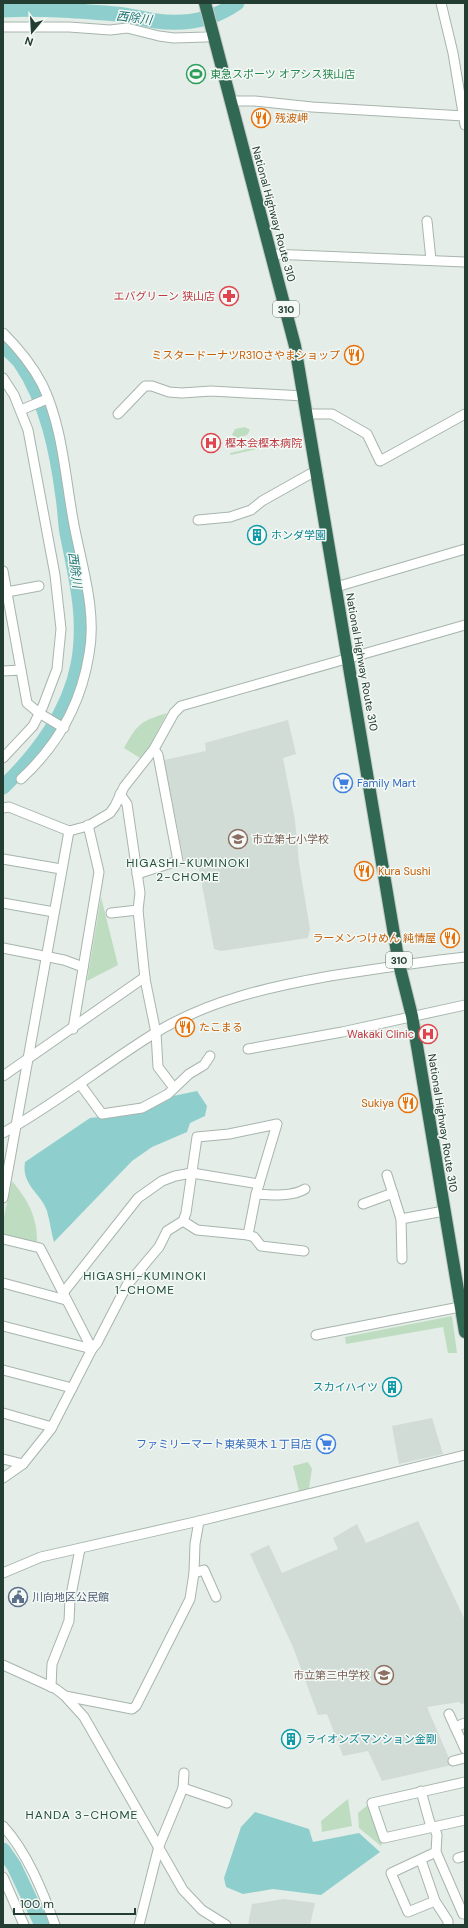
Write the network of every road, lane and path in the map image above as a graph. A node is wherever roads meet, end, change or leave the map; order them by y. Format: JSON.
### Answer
{"nodes":[{"id":1,"x":205,"y":3,"type":"edge"},
{"id":2,"x":441,"y":3,"type":"edge"},
{"id":3,"x":3,"y":28,"type":"edge"},
{"id":4,"x":213,"y":33,"type":"junction"},
{"id":5,"x":232,"y":101,"type":"junction"},
{"id":6,"x":464,"y":120,"type":"edge"},
{"id":7,"x":427,"y":221,"type":"dead end"},
{"id":8,"x":271,"y":254,"type":"junction"},
{"id":9,"x":431,"y":260,"type":"junction"},
{"id":10,"x":465,"y":262,"type":"edge"},
{"id":11,"x":3,"y":333,"type":"edge"},
{"id":12,"x":3,"y":378,"type":"edge"},
{"id":13,"x":304,"y":396,"type":"junction"},
{"id":14,"x":46,"y":399,"type":"junction"},
{"id":15,"x":23,"y":409,"type":"junction"},
{"id":16,"x":118,"y":414,"type":"dead end"},
{"id":17,"x":307,"y":414,"type":"junction"},
{"id":18,"x":465,"y":414,"type":"edge"},
{"id":19,"x":318,"y":472,"type":"junction"},
{"id":20,"x":198,"y":520,"type":"dead end"},
{"id":21,"x":465,"y":549,"type":"edge"},
{"id":22,"x":3,"y":571,"type":"edge"},
{"id":23,"x":40,"y":586,"type":"dead end"},
{"id":24,"x":336,"y":587,"type":"junction"},
{"id":25,"x":7,"y":592,"type":"junction"},
{"id":26,"x":465,"y":625,"type":"edge"},
{"id":27,"x":349,"y":658,"type":"junction"},
{"id":28,"x":21,"y":670,"type":"junction"},
{"id":29,"x":3,"y":671,"type":"edge"},
{"id":30,"x":40,"y":714,"type":"junction"},
{"id":31,"x":62,"y":727,"type":"junction"},
{"id":32,"x":154,"y":749,"type":"junction"},
{"id":33,"x":3,"y":758,"type":"edge"},
{"id":34,"x":21,"y":780,"type":"dead end"},
{"id":35,"x":120,"y":794,"type":"junction"},
{"id":36,"x":3,"y":808,"type":"edge"},
{"id":37,"x":88,"y":825,"type":"junction"},
{"id":38,"x":68,"y":831,"type":"junction"},
{"id":39,"x":3,"y":859,"type":"edge"},
{"id":40,"x":62,"y":869,"type":"junction"},
{"id":41,"x":137,"y":874,"type":"junction"},
{"id":42,"x":3,"y":903,"type":"edge"},
{"id":43,"x":138,"y":910,"type":"junction"},
{"id":44,"x":54,"y":912,"type":"junction"},
{"id":45,"x":111,"y":913,"type":"dead end"},
{"id":46,"x":3,"y":948,"type":"edge"},
{"id":47,"x":46,"y":956,"type":"junction"},
{"id":48,"x":465,"y":957,"type":"edge"},
{"id":49,"x":399,"y":964,"type":"junction"},
{"id":50,"x":83,"y":967,"type":"junction"},
{"id":51,"x":145,"y":977,"type":"junction"},
{"id":52,"x":465,"y":1005,"type":"edge"},
{"id":53,"x":412,"y":1016,"type":"junction"},
{"id":54,"x":73,"y":1029,"type":"junction"},
{"id":55,"x":156,"y":1033,"type":"junction"},
{"id":56,"x":248,"y":1049,"type":"dead end"},
{"id":57,"x":210,"y":1056,"type":"dead end"},
{"id":58,"x":27,"y":1060,"type":"junction"},
{"id":59,"x":3,"y":1076,"type":"edge"},
{"id":60,"x":80,"y":1084,"type":"junction"},
{"id":61,"x":174,"y":1088,"type":"junction"},
{"id":62,"x":16,"y":1126,"type":"junction"},
{"id":63,"x":3,"y":1134,"type":"edge"},
{"id":64,"x":192,"y":1173,"type":"junction"},
{"id":65,"x":387,"y":1175,"type":"dead end"},
{"id":66,"x":259,"y":1184,"type":"junction"},
{"id":67,"x":4,"y":1185,"type":"edge"},
{"id":68,"x":305,"y":1189,"type":"dead end"},
{"id":69,"x":393,"y":1193,"type":"junction"},
{"id":70,"x":256,"y":1194,"type":"junction"},
{"id":71,"x":3,"y":1198,"type":"edge"},
{"id":72,"x":363,"y":1204,"type":"dead end"},
{"id":73,"x":444,"y":1211,"type":"junction"},
{"id":74,"x":400,"y":1219,"type":"junction"},
{"id":75,"x":183,"y":1221,"type":"junction"},
{"id":76,"x":248,"y":1235,"type":"junction"},
{"id":77,"x":3,"y":1239,"type":"edge"},
{"id":78,"x":304,"y":1251,"type":"dead end"},
{"id":79,"x":402,"y":1259,"type":"dead end"},
{"id":80,"x":3,"y":1283,"type":"edge"},
{"id":81,"x":65,"y":1296,"type":"junction"},
{"id":82,"x":463,"y":1306,"type":"edge"},
{"id":83,"x":3,"y":1326,"type":"edge"},
{"id":84,"x":465,"y":1332,"type":"edge"},
{"id":85,"x":316,"y":1335,"type":"dead end"},
{"id":86,"x":92,"y":1349,"type":"junction"},
{"id":87,"x":3,"y":1370,"type":"edge"},
{"id":88,"x":72,"y":1388,"type":"junction"},
{"id":89,"x":3,"y":1413,"type":"edge"},
{"id":90,"x":52,"y":1427,"type":"junction"},
{"id":91,"x":465,"y":1455,"type":"edge"},
{"id":92,"x":3,"y":1459,"type":"edge"},
{"id":93,"x":23,"y":1464,"type":"junction"},
{"id":94,"x":3,"y":1478,"type":"edge"},
{"id":95,"x":199,"y":1521,"type":"junction"},
{"id":96,"x":80,"y":1549,"type":"junction"},
{"id":97,"x":3,"y":1573,"type":"edge"},
{"id":98,"x":194,"y":1573,"type":"junction"},
{"id":99,"x":216,"y":1597,"type":"dead end"},
{"id":100,"x":3,"y":1665,"type":"edge"},
{"id":101,"x":51,"y":1687,"type":"junction"},
{"id":102,"x":65,"y":1696,"type":"junction"},
{"id":103,"x":449,"y":1714,"type":"dead end"},
{"id":104,"x":465,"y":1723,"type":"edge"},
{"id":105,"x":455,"y":1727,"type":"junction"},
{"id":106,"x":465,"y":1749,"type":"edge"},
{"id":107,"x":465,"y":1758,"type":"edge"},
{"id":108,"x":453,"y":1761,"type":"dead end"},
{"id":109,"x":184,"y":1773,"type":"dead end"},
{"id":110,"x":465,"y":1782,"type":"edge"},
{"id":111,"x":183,"y":1788,"type":"junction"},
{"id":112,"x":421,"y":1791,"type":"junction"},
{"id":113,"x":227,"y":1803,"type":"dead end"},
{"id":114,"x":465,"y":1820,"type":"edge"},
{"id":115,"x":3,"y":1826,"type":"edge"},
{"id":116,"x":432,"y":1827,"type":"junction"},
{"id":117,"x":159,"y":1846,"type":"junction"},
{"id":118,"x":436,"y":1852,"type":"junction"},
{"id":119,"x":421,"y":1860,"type":"junction"},
{"id":120,"x":3,"y":1877,"type":"edge"},
{"id":121,"x":435,"y":1901,"type":"junction"},
{"id":122,"x":463,"y":1914,"type":"dead end"},
{"id":123,"x":24,"y":1925,"type":"edge"},
{"id":124,"x":55,"y":1925,"type":"edge"},
{"id":125,"x":139,"y":1925,"type":"edge"},
{"id":126,"x":226,"y":1925,"type":"edge"},
{"id":127,"x":448,"y":1925,"type":"edge"}],
"edges":[{"from":1,"to":4,"type":"highway","name":"National Highway Route 310","number":"310"},
{"from":2,"to":6,"type":"street"},
{"from":3,"to":4,"type":"street"},
{"from":4,"to":5,"type":"highway","name":"National Highway Route 310","number":"310"},
{"from":5,"to":6,"type":"street"},
{"from":5,"to":8,"type":"highway","name":"National Highway Route 310","number":"310"},
{"from":7,"to":9,"type":"street"},
{"from":8,"to":9,"type":"street"},
{"from":8,"to":13,"type":"highway","name":"National Highway Route 310","number":"310"},
{"from":9,"to":10,"type":"street"},
{"from":11,"to":14,"type":"street"},
{"from":12,"to":15,"type":"street"},
{"from":13,"to":16,"type":"street"},
{"from":13,"to":17,"type":"highway","name":"National Highway Route 310","number":"310"},
{"from":14,"to":15,"type":"street"},
{"from":14,"to":31,"type":"street"},
{"from":15,"to":30,"type":"street"},
{"from":17,"to":18,"type":"street"},
{"from":17,"to":19,"type":"highway","name":"National Highway Route 310","number":"310"},
{"from":19,"to":20,"type":"street"},
{"from":19,"to":24,"type":"highway","name":"National Highway Route 310","number":"310"},
{"from":21,"to":24,"type":"street"},
{"from":22,"to":25,"type":"street"},
{"from":23,"to":25,"type":"street"},
{"from":24,"to":27,"type":"highway","name":"National Highway Route 310","number":"310"},
{"from":25,"to":28,"type":"street"},
{"from":26,"to":27,"type":"street"},
{"from":27,"to":32,"type":"street"},
{"from":27,"to":49,"type":"highway","name":"National Highway Route 310","number":"310"},
{"from":28,"to":29,"type":"street"},
{"from":28,"to":30,"type":"street"},
{"from":30,"to":31,"type":"street"},
{"from":30,"to":33,"type":"street"},
{"from":31,"to":34,"type":"street"},
{"from":32,"to":35,"type":"street"},
{"from":32,"to":41,"type":"street"},
{"from":35,"to":37,"type":"street"},
{"from":35,"to":41,"type":"street"},
{"from":36,"to":38,"type":"street"},
{"from":37,"to":38,"type":"street"},
{"from":37,"to":50,"type":"street"},
{"from":38,"to":40,"type":"street"},
{"from":39,"to":40,"type":"street"},
{"from":40,"to":44,"type":"street"},
{"from":41,"to":43,"type":"street"},
{"from":42,"to":44,"type":"street"},
{"from":43,"to":45,"type":"street"},
{"from":43,"to":51,"type":"street"},
{"from":44,"to":47,"type":"street"},
{"from":46,"to":47,"type":"street"},
{"from":47,"to":50,"type":"street"},
{"from":47,"to":58,"type":"street"},
{"from":48,"to":49,"type":"street"},
{"from":49,"to":53,"type":"highway","name":"National Highway Route 310","number":"310"},
{"from":49,"to":55,"type":"street"},
{"from":50,"to":54,"type":"street"},
{"from":51,"to":54,"type":"street"},
{"from":51,"to":55,"type":"street"},
{"from":52,"to":53,"type":"street"},
{"from":53,"to":56,"type":"street"},
{"from":53,"to":73,"type":"highway","name":"National Highway Route 310","number":"310"},
{"from":54,"to":58,"type":"street"},
{"from":55,"to":60,"type":"street"},
{"from":55,"to":61,"type":"street"},
{"from":57,"to":61,"type":"street"},
{"from":58,"to":59,"type":"street"},
{"from":58,"to":62,"type":"street"},
{"from":60,"to":61,"type":"street"},
{"from":60,"to":62,"type":"street"},
{"from":62,"to":63,"type":"street"},
{"from":62,"to":67,"type":"street"},
{"from":64,"to":66,"type":"street"},
{"from":64,"to":66,"type":"street"},
{"from":64,"to":75,"type":"street"},
{"from":64,"to":81,"type":"street"},
{"from":65,"to":69,"type":"street"},
{"from":66,"to":70,"type":"street"},
{"from":67,"to":71,"type":"street"},
{"from":68,"to":70,"type":"street"},
{"from":69,"to":72,"type":"street"},
{"from":69,"to":74,"type":"street"},
{"from":70,"to":76,"type":"street"},
{"from":73,"to":74,"type":"street"},
{"from":73,"to":82,"type":"highway","name":"National Highway Route 310","number":"310"},
{"from":74,"to":79,"type":"street"},
{"from":75,"to":76,"type":"street"},
{"from":75,"to":86,"type":"street"},
{"from":76,"to":78,"type":"street"},
{"from":77,"to":81,"type":"street"},
{"from":80,"to":81,"type":"street"},
{"from":81,"to":86,"type":"street"},
{"from":82,"to":84,"type":"highway","name":"National Highway Route 310","number":"310"},
{"from":82,"to":85,"type":"street"},
{"from":83,"to":86,"type":"street"},
{"from":86,"to":88,"type":"street"},
{"from":87,"to":88,"type":"street"},
{"from":88,"to":90,"type":"street"},
{"from":89,"to":90,"type":"street"},
{"from":90,"to":93,"type":"street"},
{"from":91,"to":95,"type":"street"},
{"from":92,"to":93,"type":"street"},
{"from":93,"to":94,"type":"street"},
{"from":95,"to":96,"type":"street"},
{"from":95,"to":98,"type":"street"},
{"from":96,"to":97,"type":"street"},
{"from":96,"to":101,"type":"street"},
{"from":98,"to":99,"type":"street"},
{"from":98,"to":102,"type":"street"},
{"from":100,"to":101,"type":"street"},
{"from":101,"to":102,"type":"street"},
{"from":102,"to":117,"type":"street"},
{"from":103,"to":105,"type":"street"},
{"from":104,"to":105,"type":"street"},
{"from":105,"to":106,"type":"street"},
{"from":107,"to":108,"type":"street"},
{"from":109,"to":111,"type":"street"},
{"from":110,"to":112,"type":"street"},
{"from":111,"to":113,"type":"street"},
{"from":111,"to":117,"type":"street"},
{"from":112,"to":116,"type":"street"},
{"from":112,"to":116,"type":"street"},
{"from":114,"to":116,"type":"street"},
{"from":115,"to":124,"type":"street"},
{"from":116,"to":118,"type":"street"},
{"from":117,"to":125,"type":"street"},
{"from":117,"to":126,"type":"street"},
{"from":118,"to":119,"type":"street"},
{"from":118,"to":122,"type":"street"},
{"from":119,"to":121,"type":"street"},
{"from":119,"to":121,"type":"street"},
{"from":120,"to":123,"type":"street"},
{"from":121,"to":127,"type":"street"}]}
